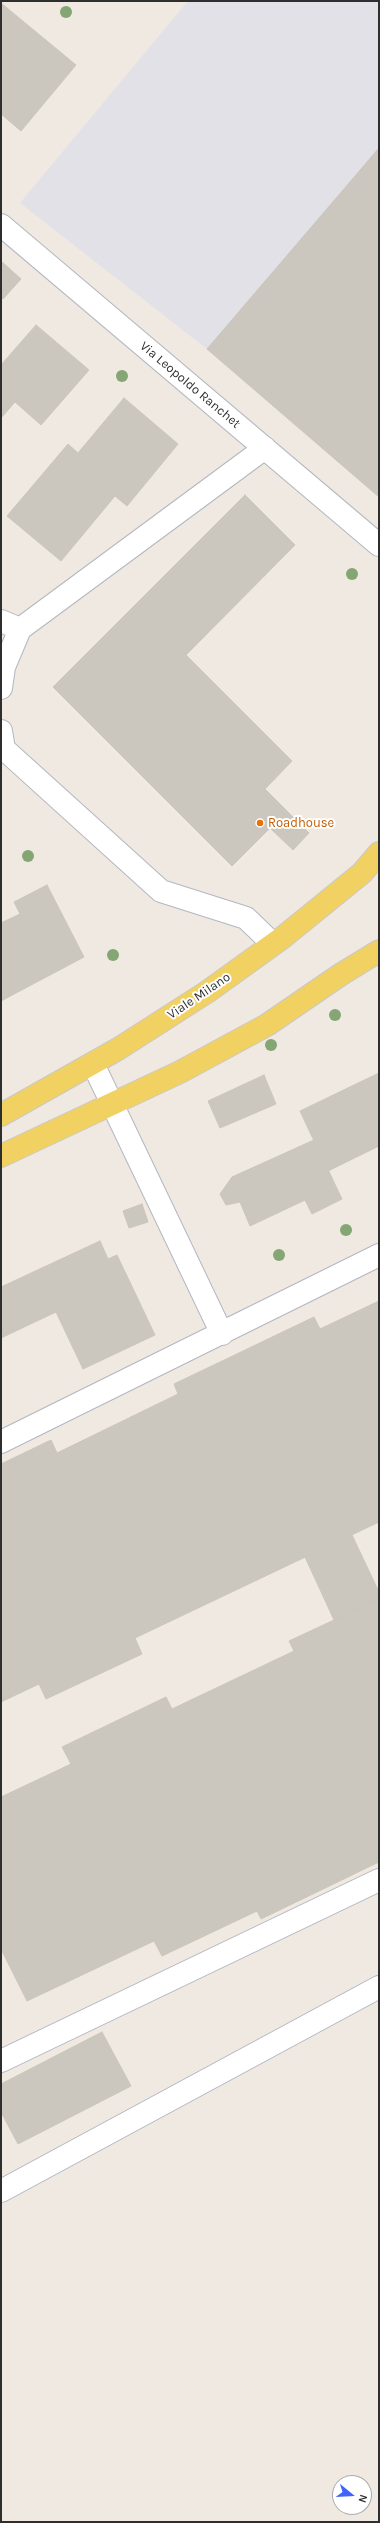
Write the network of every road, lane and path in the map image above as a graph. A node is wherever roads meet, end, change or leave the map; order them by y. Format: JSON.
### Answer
{"nodes":[{"id":1,"x":1,"y":225,"type":"edge"},
{"id":2,"x":265,"y":448,"type":"junction"},
{"id":3,"x":379,"y":545,"type":"edge"},
{"id":4,"x":10,"y":625,"type":"edge"},
{"id":5,"x":1,"y":688,"type":"edge"},
{"id":6,"x":1,"y":731,"type":"edge"},
{"id":7,"x":379,"y":853,"type":"edge"},
{"id":8,"x":273,"y":944,"type":"junction"},
{"id":9,"x":379,"y":951,"type":"edge"},
{"id":10,"x":93,"y":1064,"type":"junction"},
{"id":11,"x":112,"y":1104,"type":"junction"},
{"id":12,"x":1,"y":1115,"type":"edge"},
{"id":13,"x":1,"y":1156,"type":"edge"},
{"id":14,"x":379,"y":1255,"type":"edge"},
{"id":15,"x":222,"y":1334,"type":"junction"},
{"id":16,"x":1,"y":1442,"type":"edge"},
{"id":17,"x":379,"y":1880,"type":"edge"},
{"id":18,"x":379,"y":1987,"type":"edge"},
{"id":19,"x":1,"y":2061,"type":"edge"},
{"id":20,"x":1,"y":2191,"type":"edge"}],
"edges":[{"from":1,"to":2,"type":"street","name":"Via Leopoldo Ranchet"},
{"from":2,"to":3,"type":"street","name":"Via Leopoldo Ranchet"},
{"from":2,"to":4,"type":"street"},
{"from":4,"to":5,"type":"street"},
{"from":6,"to":8,"type":"street"},
{"from":7,"to":8,"type":"main road","name":"Viale Milano"},
{"from":8,"to":10,"type":"main road","name":"Viale Milano"},
{"from":9,"to":11,"type":"main road"},
{"from":10,"to":11,"type":"street"},
{"from":10,"to":12,"type":"main road","name":"Viale Milano"},
{"from":11,"to":13,"type":"main road"},
{"from":11,"to":15,"type":"street"},
{"from":14,"to":15,"type":"street"},
{"from":15,"to":16,"type":"street"},
{"from":17,"to":19,"type":"street"},
{"from":18,"to":20,"type":"street"}]}
